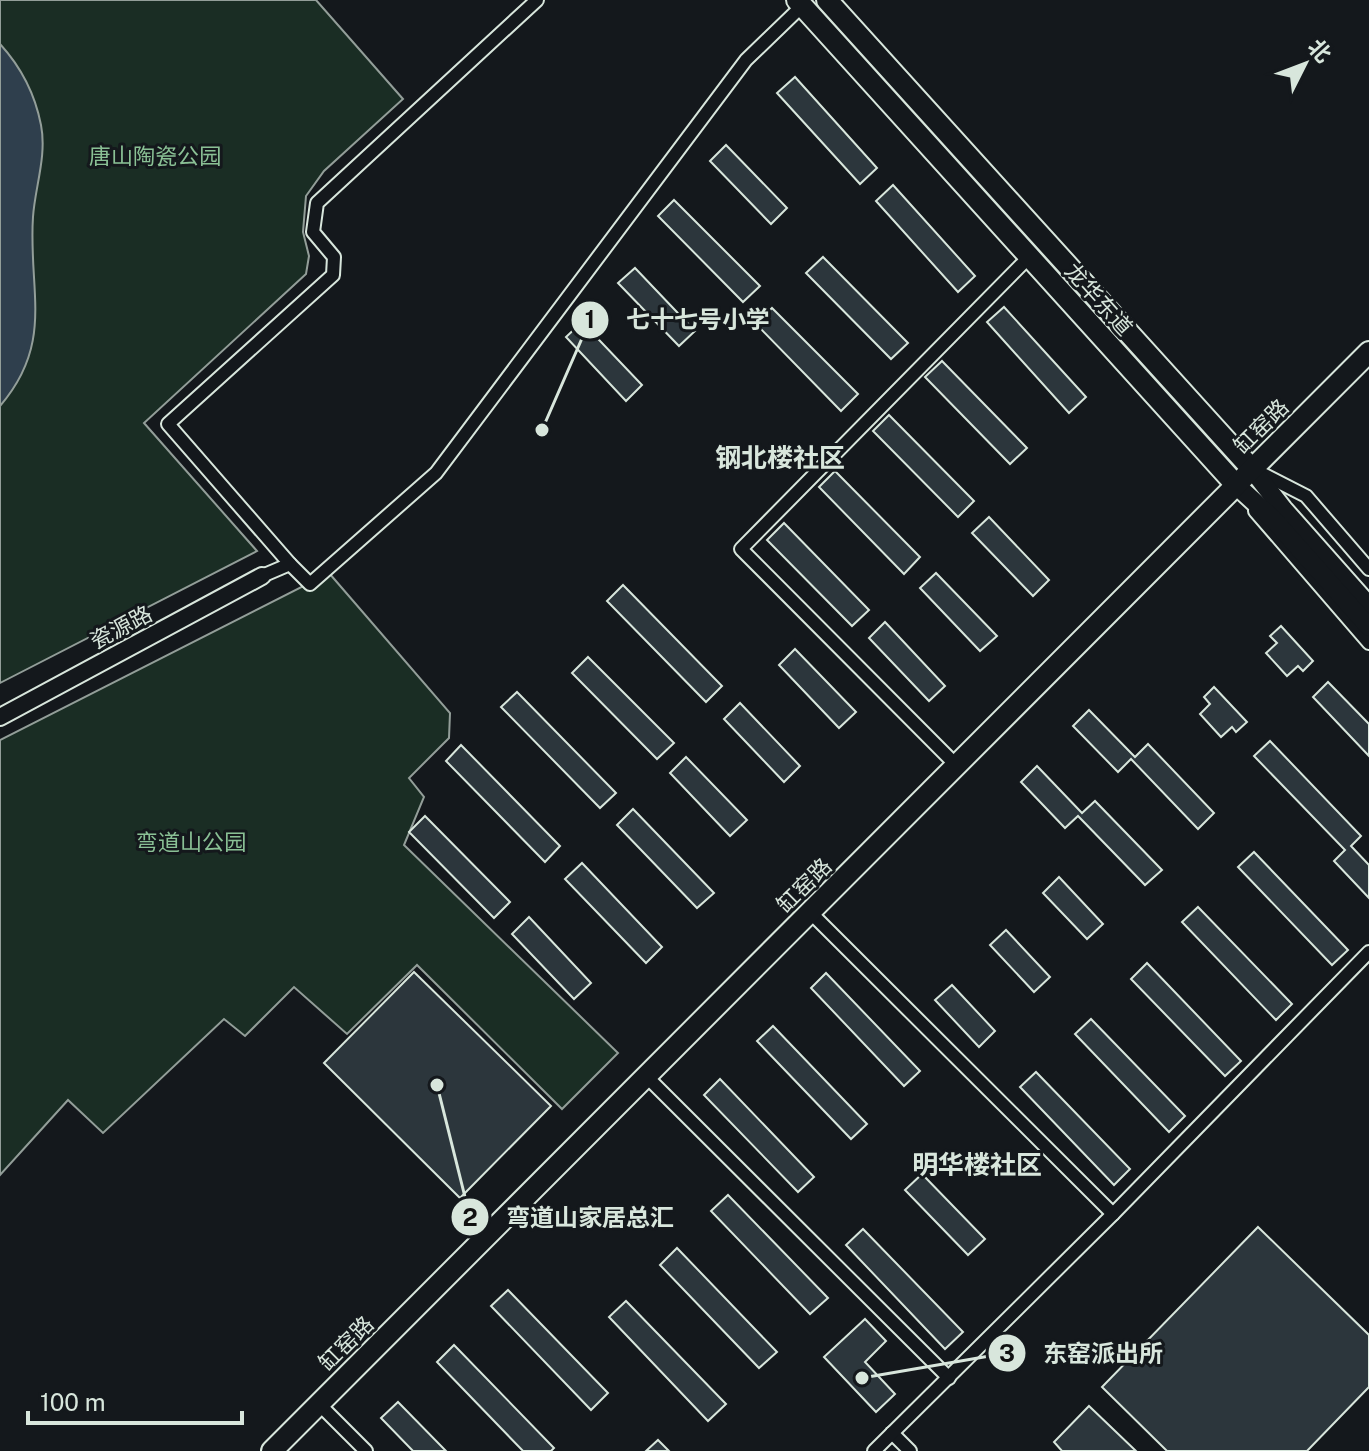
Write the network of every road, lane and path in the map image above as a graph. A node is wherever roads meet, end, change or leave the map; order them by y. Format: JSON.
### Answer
{"nodes":[{"id":1,"x":537,"y":0,"type":"edge"},
{"id":2,"x":827,"y":0,"type":"edge"},
{"id":3,"x":799,"y":3,"type":"edge"},
{"id":4,"x":1029,"y":257,"type":"junction"},
{"id":5,"x":1369,"y":352,"type":"edge"},
{"id":6,"x":1252,"y":469,"type":"junction"},
{"id":7,"x":1236,"y":485,"type":"junction"},
{"id":8,"x":290,"y":564,"type":"junction"},
{"id":9,"x":1369,"y":569,"type":"edge"},
{"id":10,"x":262,"y":576,"type":"joint"},
{"id":11,"x":1369,"y":606,"type":"edge"},
{"id":12,"x":1369,"y":627,"type":"edge"},
{"id":13,"x":1369,"y":643,"type":"edge"},
{"id":14,"x":0,"y":717,"type":"edge"},
{"id":15,"x":957,"y":766,"type":"junction"},
{"id":16,"x":811,"y":913,"type":"junction"},
{"id":17,"x":1369,"y":952,"type":"edge"},
{"id":18,"x":647,"y":1077,"type":"junction"},
{"id":19,"x":1113,"y":1214,"type":"junction"},
{"id":20,"x":949,"y":1378,"type":"junction"},
{"id":21,"x":319,"y":1404,"type":"junction"},
{"id":22,"x":892,"y":1433,"type":"junction"},
{"id":23,"x":272,"y":1451,"type":"edge"},
{"id":24,"x":366,"y":1451,"type":"edge"},
{"id":25,"x":874,"y":1451,"type":"edge"},
{"id":26,"x":910,"y":1451,"type":"edge"}],
"edges":[{"from":1,"to":8,"type":"street"},
{"from":2,"to":6,"type":"main road","name":"龙华东道"},
{"from":3,"to":4,"type":"main road","name":"龙华东道"},
{"from":3,"to":8,"type":"street"},
{"from":4,"to":7,"type":"main road","name":"龙华东道"},
{"from":4,"to":15,"type":"street"},
{"from":5,"to":6,"type":"main road","name":"缸窑路"},
{"from":6,"to":7,"type":"main road","name":"缸窑路"},
{"from":6,"to":9,"type":"street"},
{"from":6,"to":11,"type":"main road","name":"龙华东道"},
{"from":7,"to":12,"type":"main road","name":"龙华东道"},
{"from":7,"to":13,"type":"street"},
{"from":7,"to":15,"type":"main road","name":"缸窑路"},
{"from":8,"to":10,"type":"street"},
{"from":10,"to":14,"type":"street","name":"瓷源路"},
{"from":15,"to":16,"type":"main road","name":"缸窑路"},
{"from":16,"to":18,"type":"main road","name":"缸窑路"},
{"from":16,"to":19,"type":"street"},
{"from":17,"to":19,"type":"street"},
{"from":18,"to":20,"type":"street"},
{"from":18,"to":21,"type":"main road","name":"缸窑路"},
{"from":19,"to":20,"type":"street"},
{"from":20,"to":22,"type":"street"},
{"from":21,"to":23,"type":"main road","name":"缸窑路"},
{"from":21,"to":24,"type":"street"},
{"from":22,"to":25,"type":"street"},
{"from":22,"to":26,"type":"street"}]}
